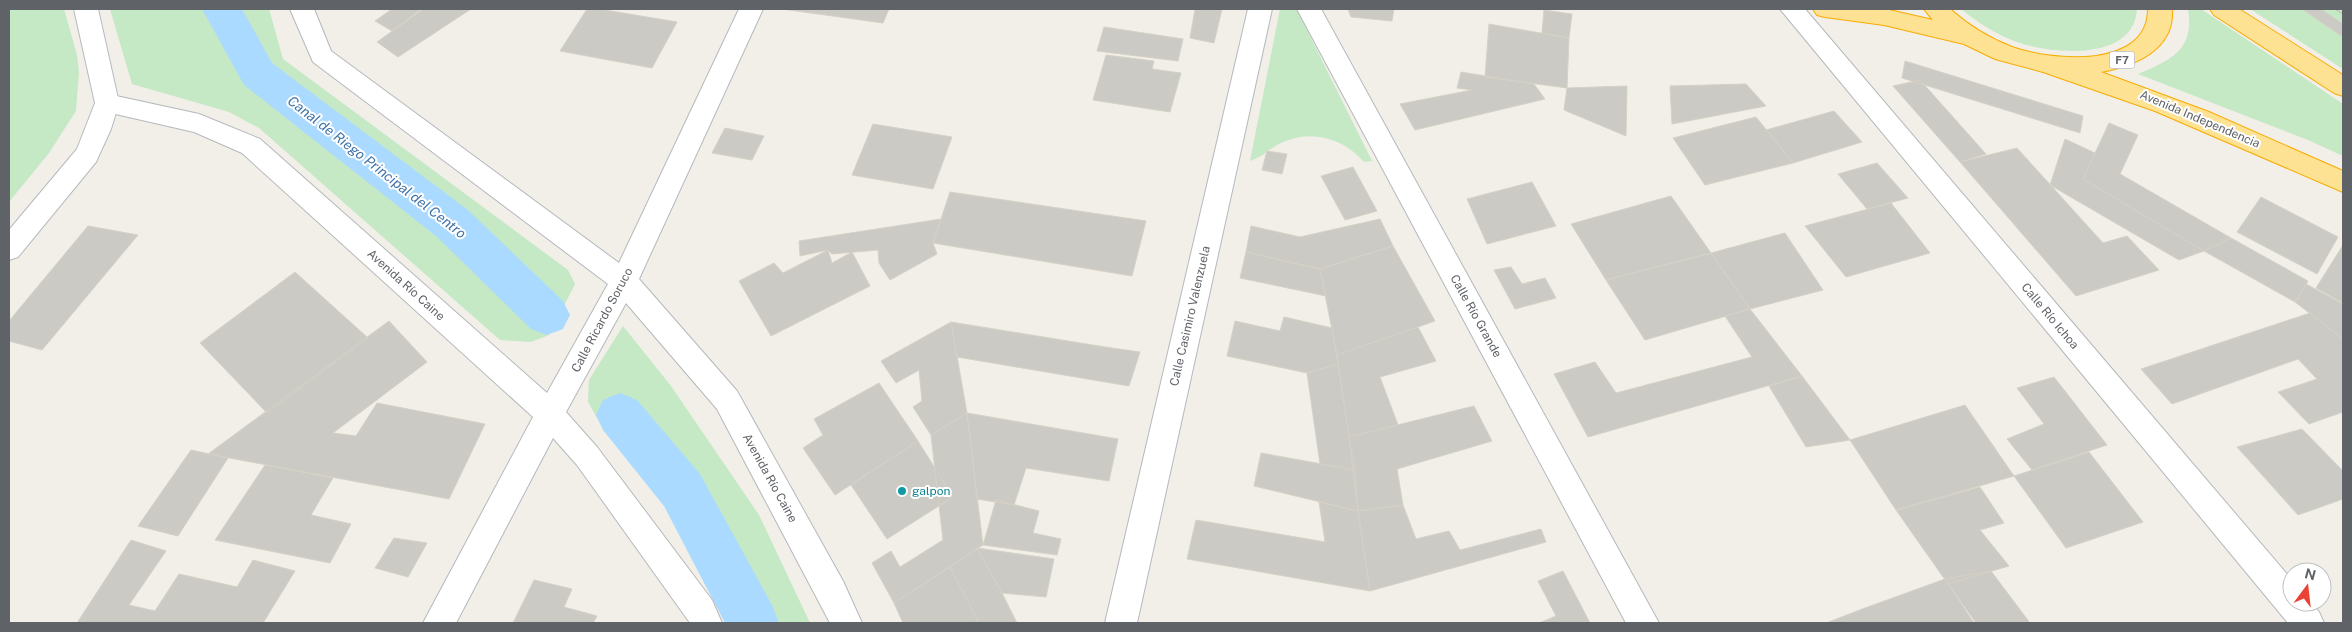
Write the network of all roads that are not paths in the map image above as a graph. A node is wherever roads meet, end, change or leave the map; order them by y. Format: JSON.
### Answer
{"nodes":[{"id":1,"x":86,"y":9,"type":"edge"},
{"id":2,"x":302,"y":9,"type":"edge"},
{"id":3,"x":751,"y":9,"type":"edge"},
{"id":4,"x":1260,"y":9,"type":"edge"},
{"id":5,"x":1309,"y":9,"type":"edge"},
{"id":6,"x":1792,"y":9,"type":"edge"},
{"id":7,"x":1826,"y":9,"type":"edge"},
{"id":8,"x":1936,"y":9,"type":"edge"},
{"id":9,"x":2160,"y":9,"type":"edge"},
{"id":10,"x":2222,"y":9,"type":"edge"},
{"id":11,"x":1971,"y":38,"type":"junction"},
{"id":12,"x":2052,"y":66,"type":"junction"},
{"id":13,"x":2343,"y":88,"type":"edge"},
{"id":14,"x":107,"y":104,"type":"junction"},
{"id":15,"x":2343,"y":182,"type":"edge"},
{"id":16,"x":9,"y":249,"type":"edge"},
{"id":17,"x":624,"y":281,"type":"junction"},
{"id":18,"x":550,"y":414,"type":"junction"},
{"id":19,"x":439,"y":623,"type":"edge"},
{"id":20,"x":706,"y":623,"type":"edge"},
{"id":21,"x":846,"y":623,"type":"edge"},
{"id":22,"x":1121,"y":623,"type":"edge"},
{"id":23,"x":1643,"y":623,"type":"edge"},
{"id":24,"x":2308,"y":623,"type":"edge"}],
"edges":[{"from":1,"to":14,"type":"street"},
{"from":2,"to":17,"type":"street","name":"Avenida Río Caine"},
{"from":3,"to":17,"type":"street","name":"Calle Ricardo Soruco"},
{"from":4,"to":22,"type":"street","name":"Calle Casimiro Valenzuela"},
{"from":5,"to":23,"type":"street","name":"Calle Río Grande"},
{"from":6,"to":24,"type":"street","name":"Calle Río Ichoa"},
{"from":7,"to":11,"type":"highway","number":"F7"},
{"from":8,"to":11,"type":"highway","number":"F7"},
{"from":9,"to":12,"type":"highway","number":"F7"},
{"from":10,"to":13,"type":"highway"},
{"from":11,"to":12,"type":"highway","number":"F7"},
{"from":12,"to":15,"type":"highway","name":"Avenida Independencia"},
{"from":14,"to":16,"type":"street"},
{"from":14,"to":18,"type":"street","name":"Avenida Río Caine"},
{"from":17,"to":18,"type":"street","name":"Calle Ricardo Soruco"},
{"from":17,"to":21,"type":"street","name":"Avenida Río Caine"},
{"from":18,"to":19,"type":"street","name":"Calle Ricardo Soruco"},
{"from":18,"to":20,"type":"street","name":"Avenida Río Caine"}]}
